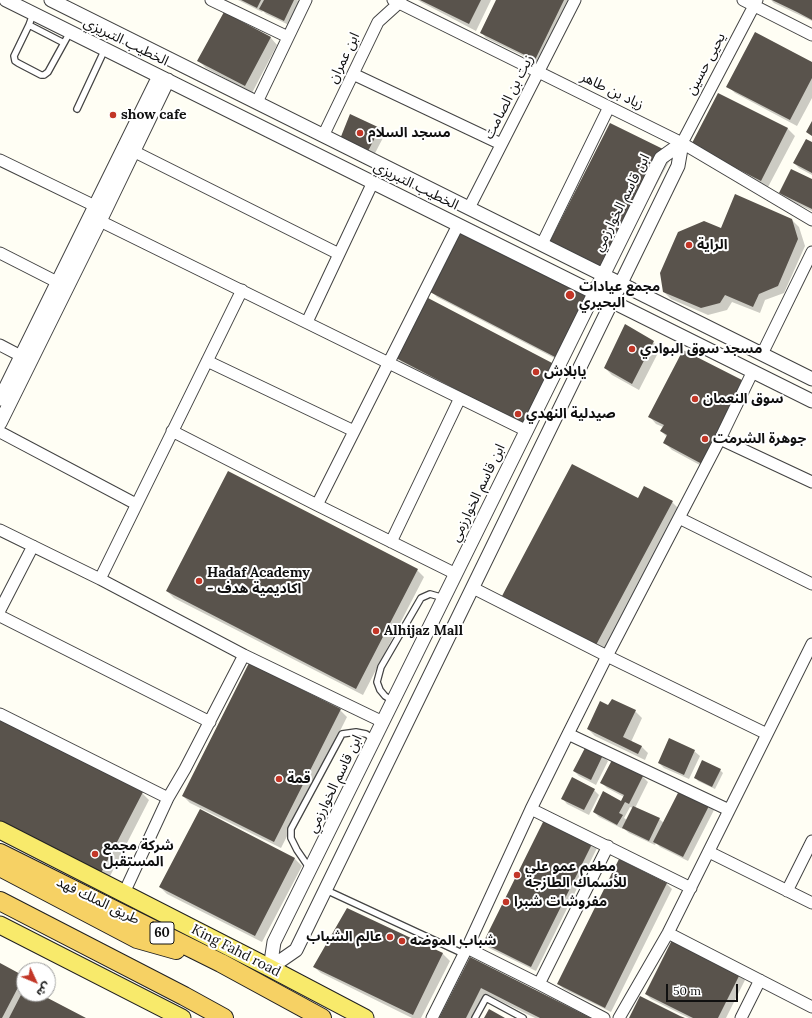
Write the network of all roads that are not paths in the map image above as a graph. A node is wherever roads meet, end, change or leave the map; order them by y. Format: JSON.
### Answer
{"nodes":[{"id":1,"x":6,"y":0,"type":"edge"},
{"id":2,"x":51,"y":0,"type":"edge"},
{"id":3,"x":211,"y":0,"type":"edge"},
{"id":4,"x":306,"y":0,"type":"edge"},
{"id":5,"x":576,"y":0,"type":"edge"},
{"id":6,"x":743,"y":0,"type":"edge"},
{"id":7,"x":398,"y":1,"type":"edge"},
{"id":8,"x":756,"y":3,"type":"edge"},
{"id":9,"x":31,"y":20,"type":"junction"},
{"id":10,"x":812,"y":35,"type":"edge"},
{"id":11,"x":67,"y":37,"type":"junction"},
{"id":12,"x":288,"y":37,"type":"junction"},
{"id":13,"x":105,"y":49,"type":"junction"},
{"id":14,"x":538,"y":72,"type":"junction"},
{"id":15,"x":353,"y":74,"type":"junction"},
{"id":16,"x":164,"y":78,"type":"junction"},
{"id":17,"x":257,"y":102,"type":"junction"},
{"id":18,"x":609,"y":107,"type":"junction"},
{"id":19,"x":77,"y":109,"type":"dead end"},
{"id":20,"x":323,"y":136,"type":"junction"},
{"id":21,"x":682,"y":143,"type":"junction"},
{"id":22,"x":501,"y":144,"type":"junction"},
{"id":23,"x":133,"y":151,"type":"junction"},
{"id":24,"x":0,"y":160,"type":"edge"},
{"id":25,"x":373,"y":182,"type":"junction"},
{"id":26,"x":95,"y":206,"type":"junction"},
{"id":27,"x":469,"y":208,"type":"junction"},
{"id":28,"x":812,"y":220,"type":"edge"},
{"id":29,"x":100,"y":221,"type":"junction"},
{"id":30,"x":458,"y":225,"type":"junction"},
{"id":31,"x":542,"y":244,"type":"junction"},
{"id":32,"x":812,"y":252,"type":"edge"},
{"id":33,"x":0,"y":253,"type":"edge"},
{"id":34,"x":339,"y":254,"type":"junction"},
{"id":35,"x":604,"y":275,"type":"junction"},
{"id":36,"x":57,"y":282,"type":"junction"},
{"id":37,"x":621,"y":284,"type":"junction"},
{"id":38,"x":242,"y":290,"type":"junction"},
{"id":39,"x":595,"y":293,"type":"junction"},
{"id":40,"x":612,"y":302,"type":"junction"},
{"id":41,"x":307,"y":322,"type":"junction"},
{"id":42,"x":0,"y":345,"type":"edge"},
{"id":43,"x":762,"y":354,"type":"junction"},
{"id":44,"x":21,"y":356,"type":"junction"},
{"id":45,"x":207,"y":361,"type":"junction"},
{"id":46,"x":389,"y":363,"type":"junction"},
{"id":47,"x":753,"y":371,"type":"junction"},
{"id":48,"x":812,"y":379,"type":"edge"},
{"id":49,"x":460,"y":398,"type":"junction"},
{"id":50,"x":0,"y":399,"type":"edge"},
{"id":51,"x":812,"y":401,"type":"edge"},
{"id":52,"x":0,"y":423,"type":"edge"},
{"id":53,"x":172,"y":431,"type":"junction"},
{"id":54,"x":354,"y":431,"type":"junction"},
{"id":55,"x":527,"y":431,"type":"junction"},
{"id":56,"x":0,"y":432,"type":"edge"},
{"id":57,"x":720,"y":439,"type":"junction"},
{"id":58,"x":812,"y":482,"type":"edge"},
{"id":59,"x":136,"y":504,"type":"junction"},
{"id":60,"x":316,"y":505,"type":"junction"},
{"id":61,"x":679,"y":518,"type":"junction"},
{"id":62,"x":0,"y":530,"type":"edge"},
{"id":63,"x":391,"y":542,"type":"junction"},
{"id":64,"x":33,"y":546,"type":"junction"},
{"id":65,"x":456,"y":574,"type":"junction"},
{"id":66,"x":100,"y":579,"type":"junction"},
{"id":67,"x":812,"y":584,"type":"edge"},
{"id":68,"x":473,"y":588,"type":"junction"},
{"id":69,"x":444,"y":598,"type":"junction"},
{"id":70,"x":0,"y":610,"type":"edge"},
{"id":71,"x":0,"y":616,"type":"edge"},
{"id":72,"x":812,"y":644,"type":"edge"},
{"id":73,"x":420,"y":648,"type":"junction"},
{"id":74,"x":244,"y":656,"type":"junction"},
{"id":75,"x":439,"y":656,"type":"junction"},
{"id":76,"x":607,"y":656,"type":"junction"},
{"id":77,"x":393,"y":701,"type":"junction"},
{"id":78,"x":0,"y":714,"type":"edge"},
{"id":79,"x":210,"y":722,"type":"junction"},
{"id":80,"x":383,"y":722,"type":"junction"},
{"id":81,"x":568,"y":734,"type":"junction"},
{"id":82,"x":767,"y":734,"type":"junction"},
{"id":83,"x":375,"y":739,"type":"junction"},
{"id":84,"x":168,"y":798,"type":"junction"},
{"id":85,"x":531,"y":809,"type":"junction"},
{"id":86,"x":729,"y":810,"type":"junction"},
{"id":87,"x":0,"y":830,"type":"edge"},
{"id":88,"x":0,"y":839,"type":"edge"},
{"id":89,"x":812,"y":841,"type":"edge"},
{"id":90,"x":608,"y":846,"type":"junction"},
{"id":91,"x":709,"y":852,"type":"junction"},
{"id":92,"x":0,"y":853,"type":"edge"},
{"id":93,"x":0,"y":867,"type":"edge"},
{"id":94,"x":310,"y":870,"type":"junction"},
{"id":95,"x":0,"y":887,"type":"edge"},
{"id":96,"x":691,"y":888,"type":"junction"},
{"id":97,"x":325,"y":890,"type":"junction"},
{"id":98,"x":787,"y":891,"type":"junction"},
{"id":99,"x":124,"y":893,"type":"junction"},
{"id":100,"x":0,"y":901,"type":"edge"},
{"id":101,"x":812,"y":903,"type":"edge"},
{"id":102,"x":104,"y":905,"type":"junction"},
{"id":103,"x":0,"y":925,"type":"edge"},
{"id":104,"x":668,"y":933,"type":"junction"},
{"id":105,"x":466,"y":951,"type":"junction"},
{"id":106,"x":221,"y":963,"type":"junction"},
{"id":107,"x":270,"y":968,"type":"junction"},
{"id":108,"x":760,"y":980,"type":"junction"},
{"id":109,"x":539,"y":984,"type":"junction"},
{"id":110,"x":184,"y":996,"type":"junction"},
{"id":111,"x":812,"y":1007,"type":"edge"},
{"id":112,"x":182,"y":1018,"type":"edge"},
{"id":113,"x":224,"y":1018,"type":"edge"},
{"id":114,"x":322,"y":1018,"type":"edge"},
{"id":115,"x":365,"y":1018,"type":"edge"},
{"id":116,"x":432,"y":1018,"type":"edge"},
{"id":117,"x":475,"y":1018,"type":"edge"},
{"id":118,"x":523,"y":1018,"type":"edge"},
{"id":119,"x":604,"y":1018,"type":"edge"},
{"id":120,"x":619,"y":1018,"type":"edge"},
{"id":121,"x":741,"y":1018,"type":"edge"}],
"edges":[{"from":1,"to":9,"type":"street","name":"الخطيب التبريزي"},
{"from":2,"to":17,"type":"street","name":"الخطيب التبريزي"},
{"from":3,"to":12,"type":"street"},
{"from":4,"to":12,"type":"street"},
{"from":5,"to":14,"type":"street","name":"زيت بن الصامت"},
{"from":6,"to":8,"type":"street"},
{"from":7,"to":14,"type":"street","name":"زياد بن طاهر"},
{"from":7,"to":15,"type":"street","name":"ابن عمران"},
{"from":8,"to":10,"type":"street"},
{"from":8,"to":21,"type":"street","name":"يحيى حسين"},
{"from":9,"to":11,"type":"street","name":"الخطيب التبريزي"},
{"from":9,"to":11,"type":"lane"},
{"from":11,"to":13,"type":"street","name":"الخطيب التبريزي"},
{"from":12,"to":17,"type":"street"},
{"from":13,"to":16,"type":"street","name":"الخطيب التبريزي"},
{"from":13,"to":19,"type":"lane"},
{"from":14,"to":18,"type":"street","name":"زياد بن طاهر"},
{"from":14,"to":22,"type":"street","name":"زيت بن الصامت"},
{"from":15,"to":20,"type":"street","name":"ابن عمران"},
{"from":15,"to":22,"type":"street"},
{"from":16,"to":23,"type":"street"},
{"from":16,"to":25,"type":"street","name":"الخطيب التبريزي"},
{"from":16,"to":26,"type":"street"},
{"from":17,"to":20,"type":"street","name":"الخطيب التبريزي"},
{"from":18,"to":21,"type":"street","name":"زياد بن طاهر"},
{"from":18,"to":31,"type":"street"},
{"from":20,"to":27,"type":"street","name":"الخطيب التبريزي"},
{"from":21,"to":28,"type":"street","name":"زياد بن طاهر"},
{"from":21,"to":35,"type":"street","name":"ابن قاسم الخوارزمي"},
{"from":21,"to":37,"type":"street"},
{"from":22,"to":27,"type":"street","name":"زيت بن الصامت"},
{"from":23,"to":29,"type":"street"},
{"from":23,"to":34,"type":"street"},
{"from":24,"to":26,"type":"street"},
{"from":25,"to":30,"type":"street","name":"الخطيب التبريزي"},
{"from":25,"to":34,"type":"street"},
{"from":26,"to":36,"type":"street"},
{"from":27,"to":31,"type":"street","name":"الخطيب التبريزي"},
{"from":29,"to":38,"type":"street"},
{"from":29,"to":52,"type":"street"},
{"from":30,"to":39,"type":"street","name":"الخطيب التبريزي"},
{"from":30,"to":46,"type":"street"},
{"from":31,"to":35,"type":"street","name":"الخطيب التبريزي"},
{"from":32,"to":43,"type":"street"},
{"from":33,"to":36,"type":"street"},
{"from":34,"to":41,"type":"street"},
{"from":35,"to":37,"type":"street","name":"الخطيب التبريزي"},
{"from":35,"to":39,"type":"street","name":"ابن قاسم الخوارزمي"},
{"from":36,"to":44,"type":"street"},
{"from":37,"to":40,"type":"street"},
{"from":37,"to":43,"type":"street","name":"الخطيب التبريزي"},
{"from":38,"to":41,"type":"street"},
{"from":38,"to":45,"type":"street"},
{"from":39,"to":40,"type":"street","name":"الخطيب التبريزي"},
{"from":39,"to":55,"type":"street","name":"ابن قاسم الخوارزمي"},
{"from":40,"to":47,"type":"street","name":"الخطيب التبريزي"},
{"from":40,"to":68,"type":"street"},
{"from":41,"to":46,"type":"street"},
{"from":42,"to":44,"type":"street"},
{"from":43,"to":48,"type":"street","name":"الخطيب التبريزي"},
{"from":44,"to":50,"type":"street"},
{"from":45,"to":53,"type":"street"},
{"from":45,"to":54,"type":"street"},
{"from":46,"to":49,"type":"street"},
{"from":46,"to":54,"type":"street"},
{"from":47,"to":51,"type":"street","name":"الخطيب التبريزي"},
{"from":47,"to":57,"type":"street"},
{"from":49,"to":55,"type":"street"},
{"from":49,"to":63,"type":"street"},
{"from":53,"to":59,"type":"street"},
{"from":53,"to":60,"type":"street"},
{"from":54,"to":60,"type":"street"},
{"from":55,"to":65,"type":"street","name":"ابن قاسم الخوارزمي"},
{"from":56,"to":59,"type":"street"},
{"from":57,"to":58,"type":"street"},
{"from":57,"to":61,"type":"street"},
{"from":59,"to":66,"type":"street"},
{"from":60,"to":63,"type":"street"},
{"from":61,"to":67,"type":"street"},
{"from":61,"to":76,"type":"street"},
{"from":62,"to":64,"type":"street"},
{"from":63,"to":65,"type":"street"},
{"from":64,"to":66,"type":"street"},
{"from":64,"to":70,"type":"street"},
{"from":65,"to":69,"type":"street","name":"ابن قاسم الخوارزمي"},
{"from":66,"to":74,"type":"street"},
{"from":68,"to":75,"type":"street"},
{"from":68,"to":76,"type":"street"},
{"from":69,"to":73,"type":"street","name":"ابن قاسم الخوارزمي"},
{"from":69,"to":77,"type":"lane"},
{"from":71,"to":79,"type":"street"},
{"from":72,"to":82,"type":"street"},
{"from":73,"to":75,"type":"street"},
{"from":73,"to":77,"type":"street","name":"ابن قاسم الخوارزمي"},
{"from":74,"to":79,"type":"street"},
{"from":74,"to":80,"type":"street"},
{"from":75,"to":97,"type":"street"},
{"from":76,"to":81,"type":"street"},
{"from":76,"to":82,"type":"street"},
{"from":77,"to":80,"type":"street","name":"ابن قاسم الخوارزمي"},
{"from":78,"to":84,"type":"street"},
{"from":79,"to":84,"type":"street"},
{"from":80,"to":83,"type":"street","name":"ابن قاسم الخوارزمي"},
{"from":81,"to":85,"type":"street"},
{"from":81,"to":86,"type":"street"},
{"from":82,"to":86,"type":"street"},
{"from":83,"to":94,"type":"street","name":"ابن قاسم الخوارزمي"},
{"from":83,"to":94,"type":"lane"},
{"from":84,"to":99,"type":"street"},
{"from":85,"to":90,"type":"street"},
{"from":85,"to":105,"type":"street"},
{"from":86,"to":91,"type":"street"},
{"from":87,"to":99,"type":"main road","name":"King Fahd road"},
{"from":88,"to":102,"type":"highway"},
{"from":89,"to":98,"type":"street"},
{"from":90,"to":96,"type":"street"},
{"from":90,"to":109,"type":"street"},
{"from":91,"to":96,"type":"street"},
{"from":91,"to":98,"type":"street"},
{"from":92,"to":102,"type":"highway","name":"طريق الملك فهد","number":"60"},
{"from":93,"to":106,"type":"highway"},
{"from":94,"to":107,"type":"street","name":"ابن قاسم الخوارزمي"},
{"from":95,"to":110,"type":"highway"},
{"from":96,"to":104,"type":"street"},
{"from":97,"to":105,"type":"lane"},
{"from":97,"to":107,"type":"street"},
{"from":98,"to":101,"type":"street"},
{"from":99,"to":107,"type":"main road","name":"King Fahd road"},
{"from":100,"to":110,"type":"highway"},
{"from":102,"to":106,"type":"highway","name":"طريق الملك فهد","number":"60"},
{"from":103,"to":112,"type":"main road"},
{"from":104,"to":108,"type":"street"},
{"from":104,"to":120,"type":"street"},
{"from":105,"to":109,"type":"street"},
{"from":105,"to":116,"type":"street"},
{"from":106,"to":114,"type":"highway","name":"طريق الملك فهد","number":"60"},
{"from":107,"to":115,"type":"main road","name":"King Fahd road"},
{"from":108,"to":111,"type":"street"},
{"from":108,"to":121,"type":"street"},
{"from":109,"to":119,"type":"street"},
{"from":110,"to":113,"type":"highway"},
{"from":117,"to":118,"type":"lane"}]}
